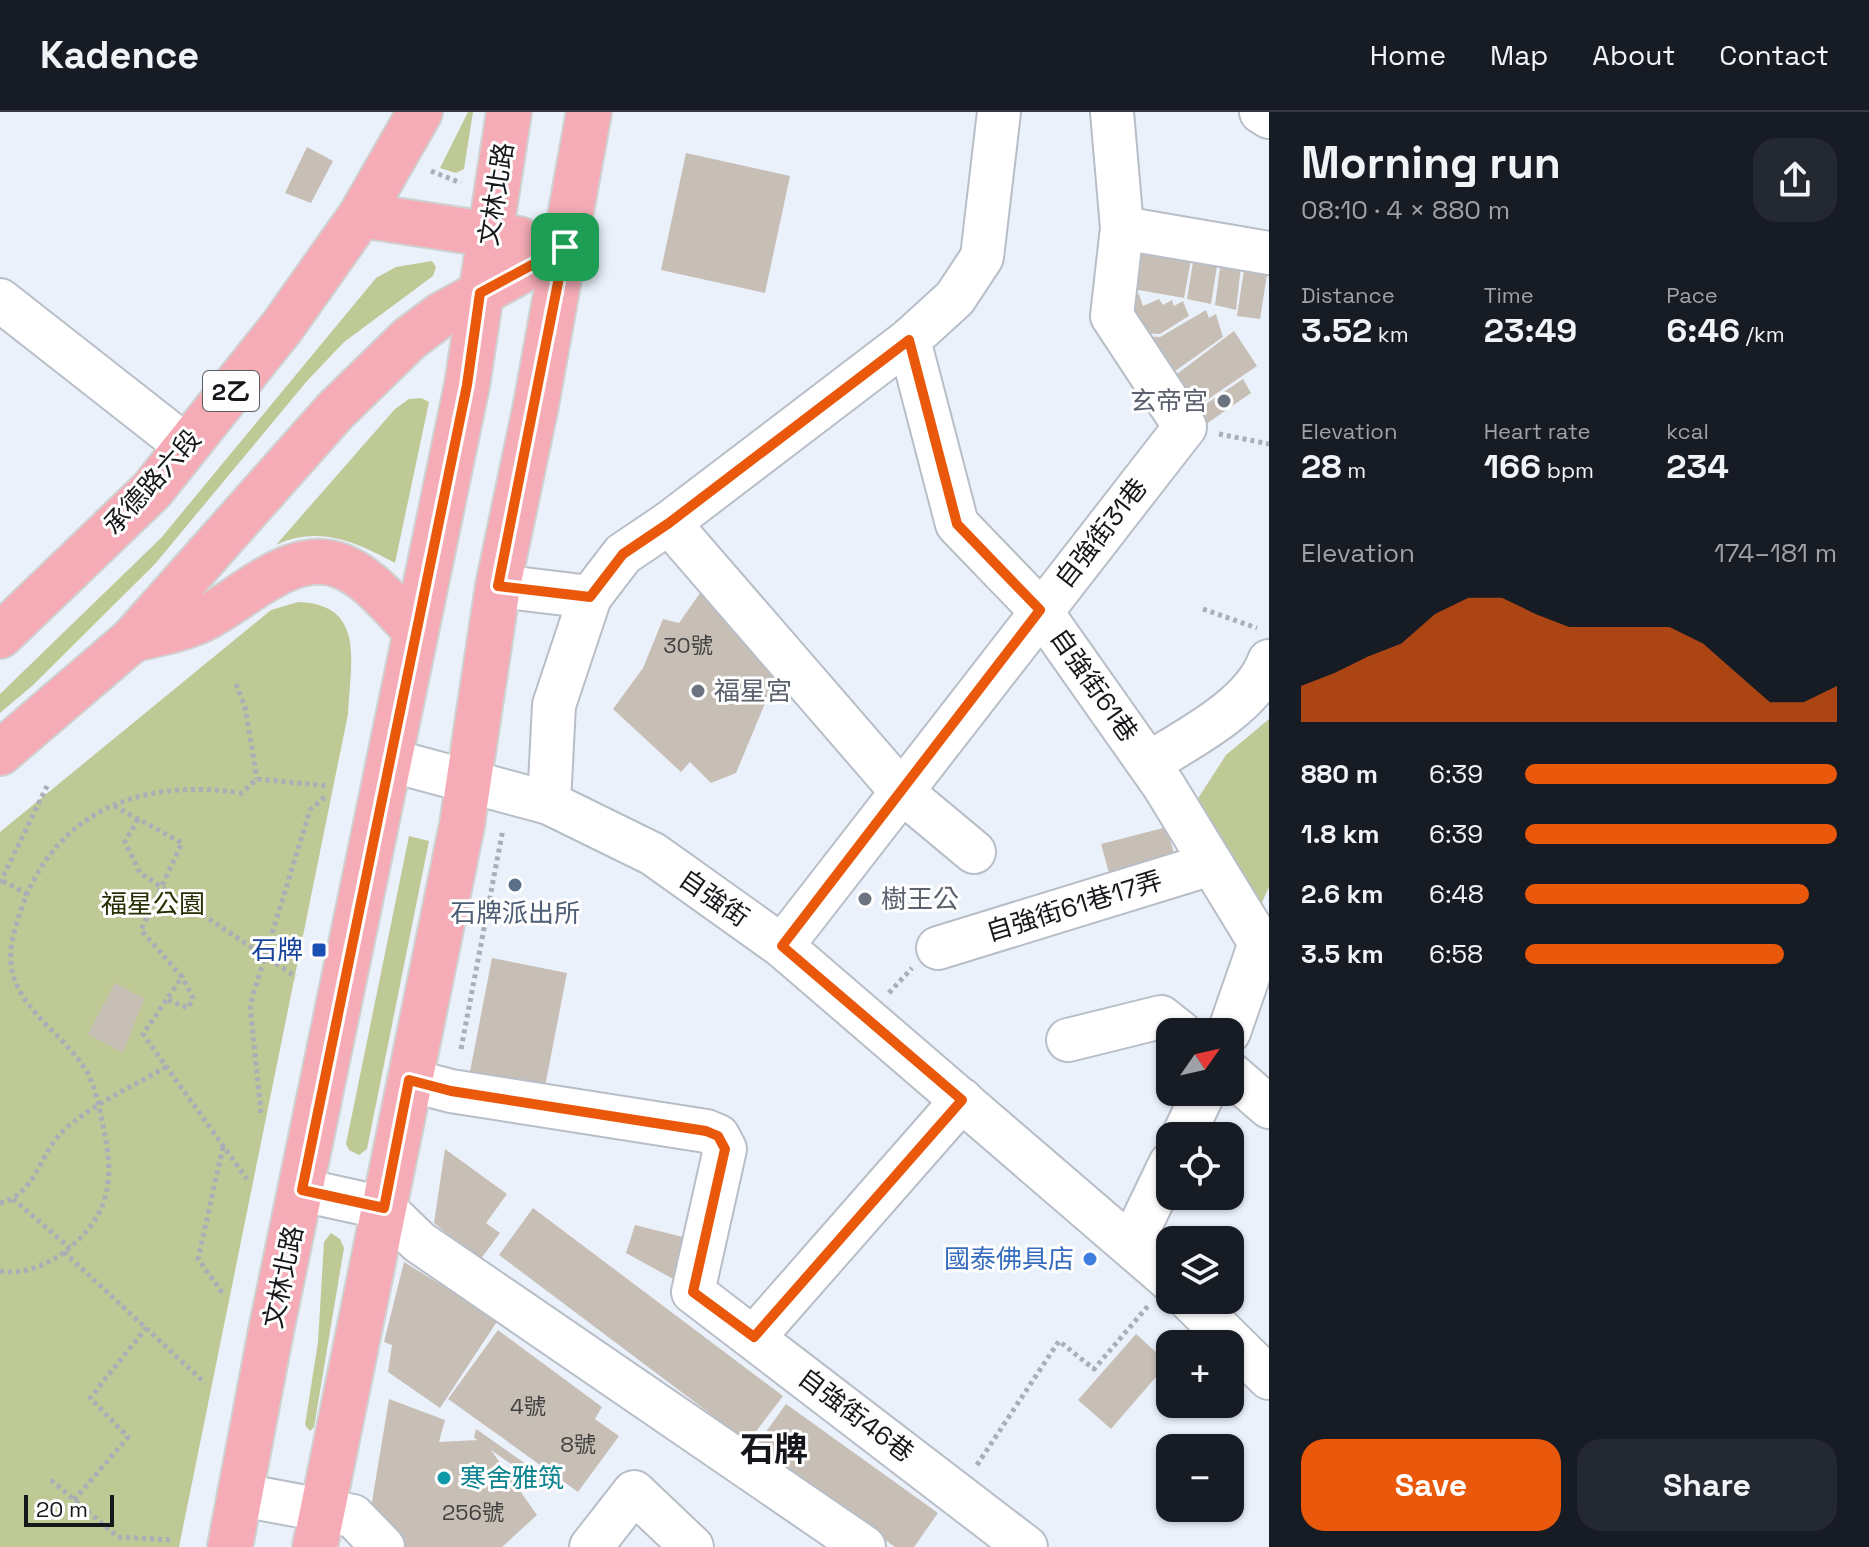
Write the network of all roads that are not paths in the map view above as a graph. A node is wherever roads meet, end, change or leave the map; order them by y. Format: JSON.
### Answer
{"nodes":[{"id":1,"x":420,"y":112,"type":"edge"},
{"id":2,"x":509,"y":112,"type":"edge"},
{"id":3,"x":589,"y":112,"type":"edge"},
{"id":4,"x":999,"y":112,"type":"edge"},
{"id":5,"x":1112,"y":112,"type":"edge"},
{"id":6,"x":1261,"y":112,"type":"edge"},
{"id":7,"x":1269,"y":117,"type":"edge"},
{"id":8,"x":361,"y":215,"type":"junction"},
{"id":9,"x":1122,"y":228,"type":"junction"},
{"id":10,"x":490,"y":235,"type":"junction"},
{"id":11,"x":565,"y":247,"type":"junction"},
{"id":12,"x":1269,"y":253,"type":"edge"},
{"id":13,"x":480,"y":293,"type":"junction"},
{"id":14,"x":0,"y":300,"type":"edge"},
{"id":15,"x":909,"y":340,"type":"junction"},
{"id":16,"x":186,"y":446,"type":"junction"},
{"id":17,"x":669,"y":523,"type":"junction"},
{"id":18,"x":498,"y":586,"type":"junction"},
{"id":19,"x":590,"y":597,"type":"junction"},
{"id":20,"x":1040,"y":610,"type":"junction"},
{"id":21,"x":415,"y":630,"type":"junction"},
{"id":22,"x":0,"y":636,"type":"edge"},
{"id":23,"x":132,"y":640,"type":"junction"},
{"id":24,"x":1269,"y":661,"type":"edge"},
{"id":25,"x":0,"y":753,"type":"edge"},
{"id":26,"x":389,"y":760,"type":"junction"},
{"id":27,"x":1149,"y":763,"type":"junction"},
{"id":28,"x":469,"y":779,"type":"junction"},
{"id":29,"x":901,"y":791,"type":"junction"},
{"id":30,"x":549,"y":803,"type":"junction"},
{"id":31,"x":974,"y":852,"type":"dead end"},
{"id":32,"x":1211,"y":864,"type":"junction"},
{"id":33,"x":1264,"y":939,"type":"edge"},
{"id":34,"x":782,"y":946,"type":"junction"},
{"id":35,"x":938,"y":948,"type":"road end"},
{"id":36,"x":1156,"y":1018,"type":"edge"},
{"id":37,"x":1234,"y":1018,"type":"edge"},
{"id":38,"x":1068,"y":1040,"type":"dead end"},
{"id":39,"x":409,"y":1080,"type":"junction"},
{"id":40,"x":1244,"y":1085,"type":"edge"},
{"id":41,"x":962,"y":1100,"type":"junction"},
{"id":42,"x":1269,"y":1107,"type":"edge"},
{"id":43,"x":302,"y":1190,"type":"junction"},
{"id":44,"x":1156,"y":1193,"type":"edge"},
{"id":45,"x":384,"y":1208,"type":"junction"},
{"id":46,"x":1131,"y":1245,"type":"junction"},
{"id":47,"x":1156,"y":1277,"type":"edge"},
{"id":48,"x":1193,"y":1314,"type":"edge"},
{"id":49,"x":754,"y":1337,"type":"junction"},
{"id":50,"x":1269,"y":1378,"type":"edge"},
{"id":51,"x":242,"y":1495,"type":"junction"},
{"id":52,"x":318,"y":1530,"type":"edge"},
{"id":53,"x":230,"y":1547,"type":"edge"},
{"id":54,"x":383,"y":1547,"type":"edge"},
{"id":55,"x":591,"y":1547,"type":"edge"},
{"id":56,"x":692,"y":1547,"type":"edge"},
{"id":57,"x":864,"y":1547,"type":"edge"},
{"id":58,"x":1026,"y":1547,"type":"edge"}],
"edges":[{"from":1,"to":8,"type":"main road","name":"承德路六段","number":"2乙"},
{"from":2,"to":10,"type":"main road","name":"文林北路"},
{"from":3,"to":11,"type":"main road"},
{"from":4,"to":15,"type":"street"},
{"from":5,"to":9,"type":"street"},
{"from":6,"to":7,"type":"street"},
{"from":8,"to":10,"type":"main road"},
{"from":8,"to":16,"type":"main road","name":"承德路六段","number":"2乙"},
{"from":9,"to":12,"type":"street"},
{"from":9,"to":20,"type":"street","name":"自強街31巷"},
{"from":10,"to":11,"type":"main road"},
{"from":10,"to":13,"type":"main road","name":"文林北路"},
{"from":11,"to":13,"type":"main road"},
{"from":11,"to":18,"type":"main road"},
{"from":13,"to":21,"type":"main road","name":"文林北路"},
{"from":13,"to":23,"type":"main road"},
{"from":14,"to":16,"type":"street"},
{"from":15,"to":17,"type":"street"},
{"from":15,"to":20,"type":"street","name":"自強街61巷"},
{"from":16,"to":22,"type":"main road","name":"承德路六段","number":"2乙"},
{"from":17,"to":19,"type":"street"},
{"from":17,"to":29,"type":"street"},
{"from":18,"to":19,"type":"street"},
{"from":18,"to":28,"type":"main road"},
{"from":19,"to":30,"type":"street"},
{"from":20,"to":27,"type":"street","name":"自強街61巷"},
{"from":20,"to":29,"type":"street","name":"自強街31巷"},
{"from":21,"to":23,"type":"main road"},
{"from":21,"to":26,"type":"main road","name":"文林北路"},
{"from":23,"to":25,"type":"main road"},
{"from":24,"to":27,"type":"street"},
{"from":26,"to":28,"type":"street","name":"自強街"},
{"from":26,"to":43,"type":"main road","name":"文林北路"},
{"from":27,"to":32,"type":"street","name":"自強街61巷"},
{"from":28,"to":30,"type":"street","name":"自強街"},
{"from":28,"to":39,"type":"main road"},
{"from":29,"to":31,"type":"street"},
{"from":29,"to":34,"type":"street","name":"自強街31巷"},
{"from":30,"to":34,"type":"street","name":"自強街"},
{"from":32,"to":33,"type":"street","name":"自強街61巷"},
{"from":32,"to":35,"type":"street","name":"自強街61巷17弄"},
{"from":33,"to":37,"type":"street","name":"自強街61巷"},
{"from":34,"to":41,"type":"street","name":"自強街"},
{"from":36,"to":38,"type":"street"},
{"from":39,"to":45,"type":"main road"},
{"from":39,"to":49,"type":"street","name":"自強街46巷"},
{"from":40,"to":42,"type":"street"},
{"from":41,"to":46,"type":"street","name":"自強街"},
{"from":41,"to":49,"type":"street"},
{"from":43,"to":45,"type":"street"},
{"from":43,"to":51,"type":"main road","name":"文林北路"},
{"from":44,"to":46,"type":"street"},
{"from":45,"to":52,"type":"main road"},
{"from":45,"to":57,"type":"street"},
{"from":46,"to":47,"type":"street","name":"自強街"},
{"from":48,"to":50,"type":"street","name":"自強街"},
{"from":49,"to":58,"type":"street","name":"自強街46巷"},
{"from":51,"to":52,"type":"street"},
{"from":51,"to":53,"type":"main road","name":"文林北路"},
{"from":52,"to":54,"type":"street"},
{"from":55,"to":56,"type":"street"}]}
